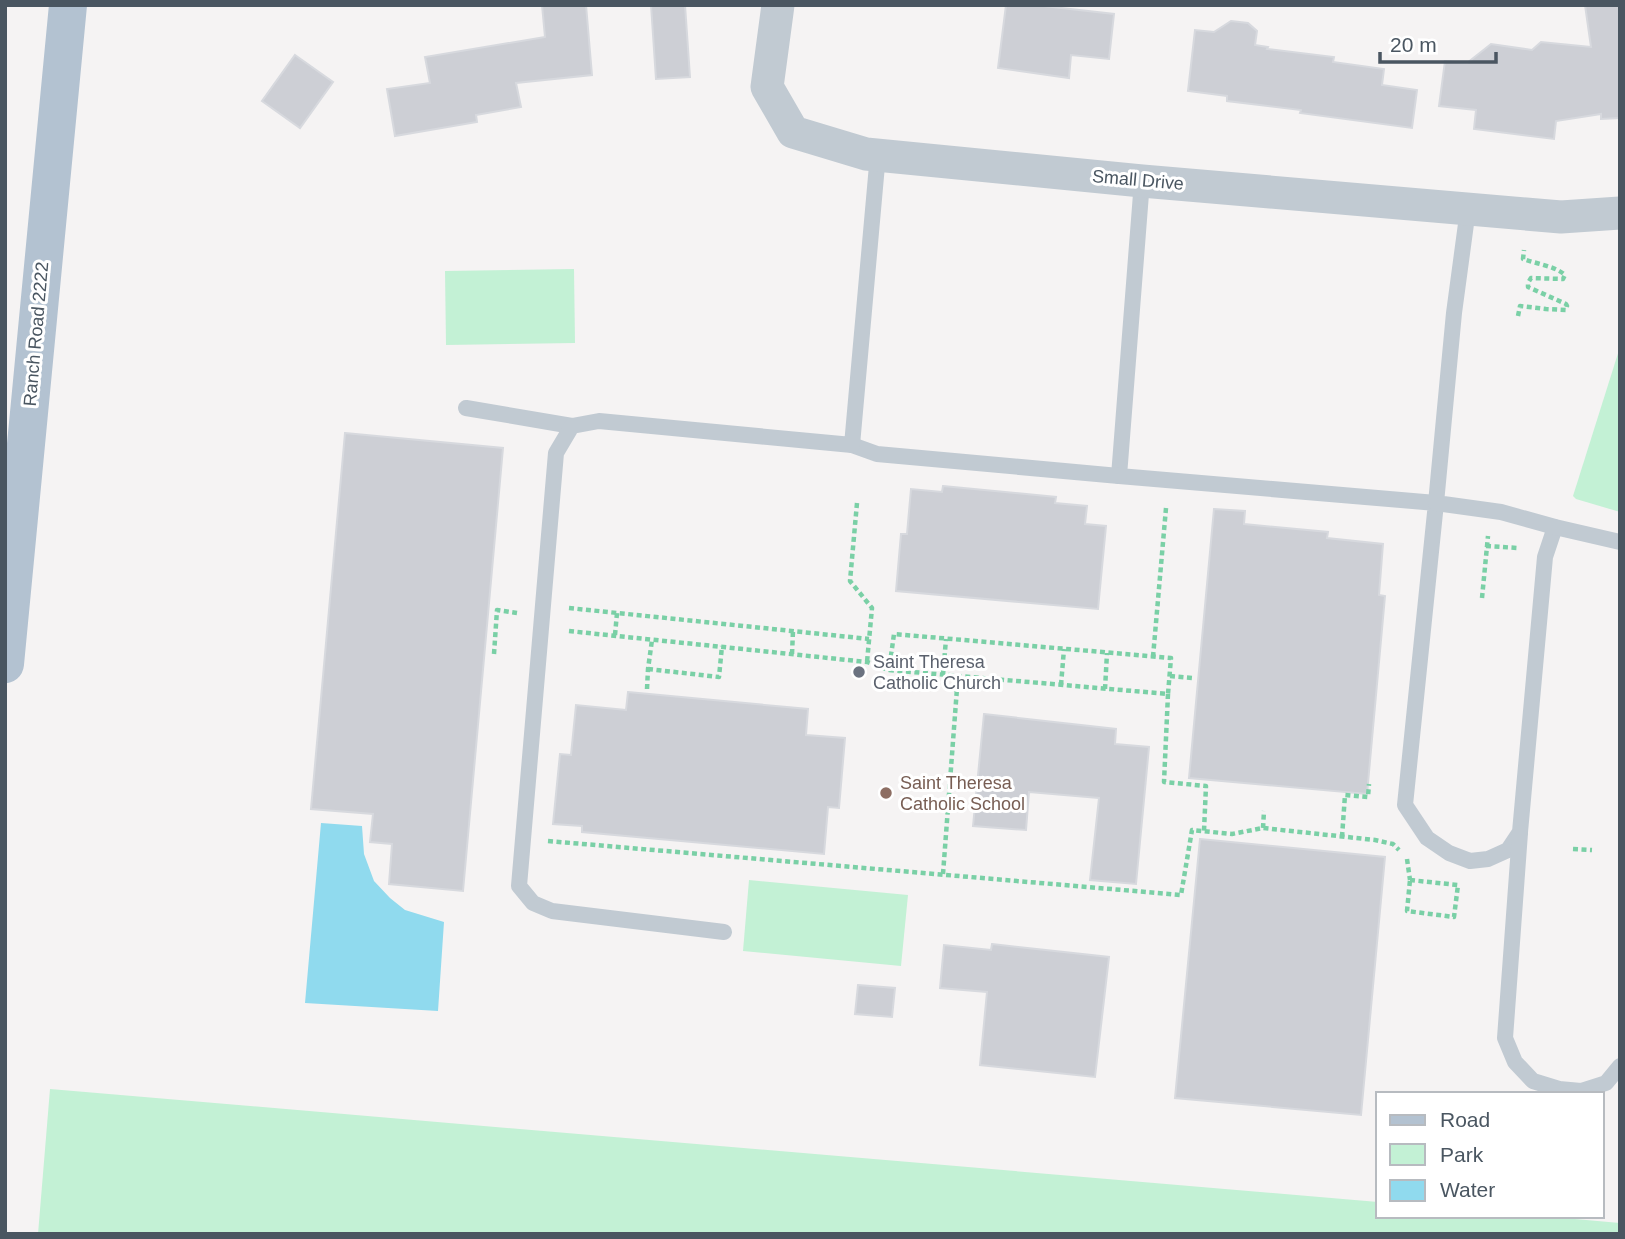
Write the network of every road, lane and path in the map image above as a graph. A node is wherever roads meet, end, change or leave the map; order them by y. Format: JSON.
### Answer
{"nodes":[{"id":1,"x":68,"y":5,"type":"edge"},
{"id":2,"x":778,"y":5,"type":"edge"},
{"id":3,"x":878,"y":154,"type":"junction"},
{"id":4,"x":1142,"y":181,"type":"junction"},
{"id":5,"x":1468,"y":209,"type":"junction"},
{"id":6,"x":1620,"y":212,"type":"edge"},
{"id":7,"x":1524,"y":245,"type":"dead end"},
{"id":8,"x":1518,"y":316,"type":"dead end"},
{"id":9,"x":466,"y":408,"type":"dead end"},
{"id":10,"x":572,"y":426,"type":"junction"},
{"id":11,"x":852,"y":445,"type":"junction"},
{"id":12,"x":1119,"y":476,"type":"junction"},
{"id":13,"x":1168,"y":480,"type":"junction"},
{"id":14,"x":857,"y":503,"type":"dead end"},
{"id":15,"x":1436,"y":503,"type":"junction"},
{"id":16,"x":1555,"y":527,"type":"junction"},
{"id":17,"x":1476,"y":534,"type":"dead end"},
{"id":18,"x":1620,"y":542,"type":"edge"},
{"id":19,"x":1486,"y":545,"type":"junction"},
{"id":20,"x":1518,"y":548,"type":"dead end"},
{"id":21,"x":1482,"y":598,"type":"dead end"},
{"id":22,"x":617,"y":613,"type":"junction"},
{"id":23,"x":542,"y":616,"type":"junction"},
{"id":24,"x":793,"y":631,"type":"junction"},
{"id":25,"x":615,"y":635,"type":"junction"},
{"id":26,"x":869,"y":639,"type":"junction"},
{"id":27,"x":946,"y":639,"type":"junction"},
{"id":28,"x":652,"y":640,"type":"junction"},
{"id":29,"x":722,"y":646,"type":"junction"},
{"id":30,"x":1064,"y":649,"type":"junction"},
{"id":31,"x":1107,"y":653,"type":"junction"},
{"id":32,"x":494,"y":654,"type":"dead end"},
{"id":33,"x":792,"y":654,"type":"junction"},
{"id":34,"x":1153,"y":657,"type":"junction"},
{"id":35,"x":867,"y":662,"type":"junction"},
{"id":36,"x":5,"y":664,"type":"edge"},
{"id":37,"x":648,"y":669,"type":"junction"},
{"id":38,"x":889,"y":670,"type":"junction"},
{"id":39,"x":943,"y":675,"type":"junction"},
{"id":40,"x":958,"y":676,"type":"junction"},
{"id":41,"x":1170,"y":676,"type":"junction"},
{"id":42,"x":1193,"y":678,"type":"dead end"},
{"id":43,"x":1061,"y":685,"type":"junction"},
{"id":44,"x":647,"y":689,"type":"dead end"},
{"id":45,"x":1105,"y":689,"type":"junction"},
{"id":46,"x":1168,"y":694,"type":"junction"},
{"id":47,"x":1369,"y":783,"type":"dead end"},
{"id":48,"x":1264,"y":811,"type":"dead end"},
{"id":49,"x":1263,"y":828,"type":"junction"},
{"id":50,"x":1203,"y":831,"type":"junction"},
{"id":51,"x":1520,"y":832,"type":"junction"},
{"id":52,"x":1342,"y":837,"type":"junction"},
{"id":53,"x":523,"y":838,"type":"junction"},
{"id":54,"x":1573,"y":849,"type":"dead end"},
{"id":55,"x":1591,"y":850,"type":"dead end"},
{"id":56,"x":943,"y":874,"type":"junction"},
{"id":57,"x":1410,"y":880,"type":"junction"},
{"id":58,"x":724,"y":932,"type":"dead end"},
{"id":59,"x":1620,"y":1066,"type":"edge"}],
"edges":[{"from":1,"to":36,"type":"main road","name":"Ranch Road 2222"},
{"from":2,"to":3,"type":"street","name":"Small Drive"},
{"from":3,"to":4,"type":"street","name":"Small Drive"},
{"from":3,"to":11,"type":"lane"},
{"from":4,"to":5,"type":"street","name":"Small Drive"},
{"from":4,"to":12,"type":"lane"},
{"from":5,"to":6,"type":"street","name":"Small Drive"},
{"from":5,"to":15,"type":"lane"},
{"from":7,"to":8,"type":"path"},
{"from":9,"to":10,"type":"lane"},
{"from":10,"to":11,"type":"lane"},
{"from":10,"to":23,"type":"lane"},
{"from":11,"to":12,"type":"lane"},
{"from":12,"to":13,"type":"lane"},
{"from":13,"to":15,"type":"lane"},
{"from":13,"to":34,"type":"path"},
{"from":14,"to":26,"type":"path"},
{"from":15,"to":16,"type":"lane"},
{"from":15,"to":51,"type":"lane"},
{"from":16,"to":18,"type":"lane"},
{"from":16,"to":51,"type":"lane"},
{"from":17,"to":19,"type":"path"},
{"from":19,"to":20,"type":"path"},
{"from":19,"to":21,"type":"path"},
{"from":22,"to":23,"type":"path"},
{"from":22,"to":24,"type":"path"},
{"from":22,"to":25,"type":"path"},
{"from":23,"to":25,"type":"path"},
{"from":23,"to":32,"type":"path"},
{"from":23,"to":53,"type":"lane"},
{"from":24,"to":26,"type":"path"},
{"from":24,"to":33,"type":"path"},
{"from":25,"to":28,"type":"path"},
{"from":26,"to":35,"type":"path"},
{"from":27,"to":30,"type":"path"},
{"from":27,"to":38,"type":"path"},
{"from":27,"to":39,"type":"path"},
{"from":28,"to":29,"type":"path"},
{"from":28,"to":37,"type":"path"},
{"from":29,"to":33,"type":"path"},
{"from":29,"to":37,"type":"path"},
{"from":30,"to":31,"type":"path"},
{"from":30,"to":43,"type":"path"},
{"from":31,"to":34,"type":"path"},
{"from":31,"to":45,"type":"path"},
{"from":33,"to":35,"type":"path"},
{"from":34,"to":41,"type":"path"},
{"from":35,"to":38,"type":"path"},
{"from":37,"to":44,"type":"path"},
{"from":38,"to":39,"type":"path"},
{"from":39,"to":40,"type":"path"},
{"from":40,"to":43,"type":"path"},
{"from":40,"to":56,"type":"path"},
{"from":41,"to":42,"type":"path"},
{"from":41,"to":46,"type":"path"},
{"from":43,"to":45,"type":"path"},
{"from":45,"to":46,"type":"path"},
{"from":46,"to":50,"type":"path"},
{"from":47,"to":52,"type":"path"},
{"from":48,"to":49,"type":"path"},
{"from":49,"to":50,"type":"path"},
{"from":49,"to":52,"type":"path"},
{"from":50,"to":56,"type":"path"},
{"from":51,"to":59,"type":"lane"},
{"from":52,"to":57,"type":"path"},
{"from":53,"to":56,"type":"path"},
{"from":53,"to":58,"type":"lane"},
{"from":54,"to":55,"type":"path"},
{"from":57,"to":57,"type":"path"}]}
